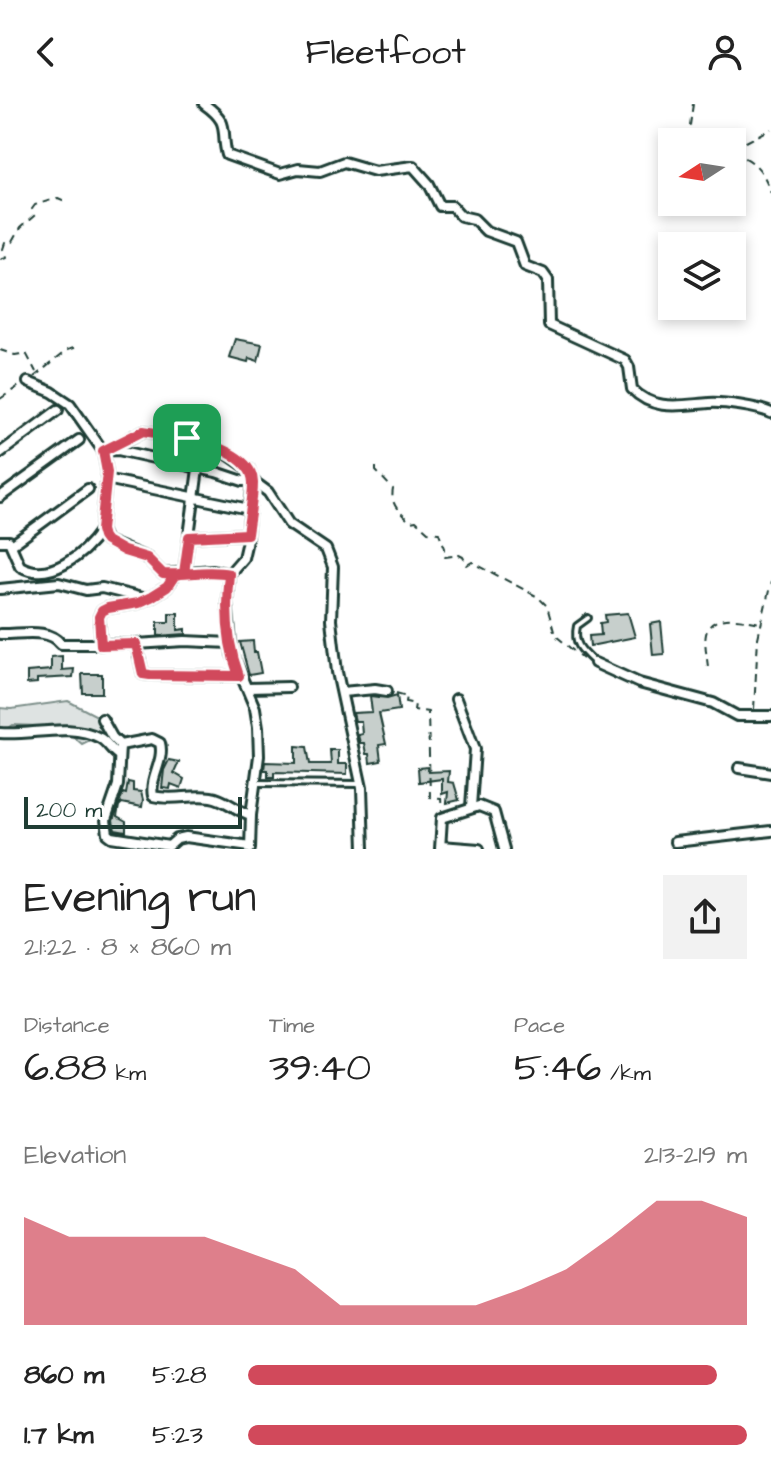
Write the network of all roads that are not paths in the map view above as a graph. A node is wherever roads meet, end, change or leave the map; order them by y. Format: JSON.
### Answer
{"nodes":[{"id":1,"x":204,"y":104,"type":"edge"},
{"id":2,"x":28,"y":382,"type":"road end"},
{"id":3,"x":58,"y":410,"type":"dead end"},
{"id":4,"x":771,"y":413,"type":"edge"},
{"id":5,"x":79,"y":440,"type":"dead end"},
{"id":6,"x":107,"y":450,"type":"junction"},
{"id":7,"x":0,"y":453,"type":"edge"},
{"id":8,"x":198,"y":469,"type":"junction"},
{"id":9,"x":106,"y":479,"type":"junction"},
{"id":10,"x":253,"y":481,"type":"junction"},
{"id":11,"x":88,"y":489,"type":"dead end"},
{"id":12,"x":0,"y":497,"type":"edge"},
{"id":13,"x":193,"y":497,"type":"junction"},
{"id":14,"x":249,"y":509,"type":"junction"},
{"id":15,"x":101,"y":530,"type":"junction"},
{"id":16,"x":247,"y":534,"type":"junction"},
{"id":17,"x":189,"y":537,"type":"junction"},
{"id":18,"x":0,"y":541,"type":"edge"},
{"id":19,"x":13,"y":544,"type":"junction"},
{"id":20,"x":179,"y":574,"type":"junction"},
{"id":21,"x":229,"y":574,"type":"junction"},
{"id":22,"x":0,"y":589,"type":"edge"},
{"id":23,"x":146,"y":599,"type":"junction"},
{"id":24,"x":588,"y":618,"type":"dead end"},
{"id":25,"x":0,"y":634,"type":"edge"},
{"id":26,"x":230,"y":643,"type":"junction"},
{"id":27,"x":136,"y":644,"type":"junction"},
{"id":28,"x":101,"y":645,"type":"junction"},
{"id":29,"x":595,"y":663,"type":"joint"},
{"id":30,"x":239,"y":676,"type":"junction"},
{"id":31,"x":289,"y":687,"type":"dead end"},
{"id":32,"x":248,"y":688,"type":"junction"},
{"id":33,"x":387,"y":691,"type":"road end"},
{"id":34,"x":342,"y":692,"type":"junction"},
{"id":35,"x":456,"y":699,"type":"dead end"},
{"id":36,"x":771,"y":716,"type":"edge"},
{"id":37,"x":102,"y":719,"type":"dead end"},
{"id":38,"x":0,"y":733,"type":"edge"},
{"id":39,"x":120,"y":745,"type":"junction"},
{"id":40,"x":118,"y":755,"type":"junction"},
{"id":41,"x":739,"y":768,"type":"dead end"},
{"id":42,"x":771,"y":773,"type":"edge"},
{"id":43,"x":256,"y":783,"type":"junction"},
{"id":44,"x":361,"y":784,"type":"junction"},
{"id":45,"x":471,"y":807,"type":"junction"},
{"id":46,"x":251,"y":815,"type":"junction"},
{"id":47,"x":771,"y":831,"type":"edge"},
{"id":48,"x":675,"y":842,"type":"dead end"},
{"id":49,"x":130,"y":844,"type":"edge"},
{"id":50,"x":440,"y":847,"type":"edge"},
{"id":51,"x":250,"y":848,"type":"edge"},
{"id":52,"x":364,"y":849,"type":"edge"},
{"id":53,"x":479,"y":849,"type":"edge"},
{"id":54,"x":504,"y":849,"type":"edge"}],
"edges":[{"from":1,"to":4,"type":"street"},
{"from":2,"to":6,"type":"street"},
{"from":3,"to":7,"type":"street"},
{"from":5,"to":12,"type":"street"},
{"from":6,"to":8,"type":"street"},
{"from":6,"to":9,"type":"street"},
{"from":6,"to":10,"type":"street"},
{"from":8,"to":10,"type":"street"},
{"from":8,"to":13,"type":"street"},
{"from":9,"to":13,"type":"street"},
{"from":9,"to":15,"type":"street"},
{"from":10,"to":14,"type":"street"},
{"from":10,"to":34,"type":"street"},
{"from":11,"to":19,"type":"street"},
{"from":13,"to":14,"type":"street"},
{"from":13,"to":17,"type":"street"},
{"from":14,"to":16,"type":"street"},
{"from":15,"to":19,"type":"street"},
{"from":15,"to":20,"type":"street"},
{"from":16,"to":17,"type":"street"},
{"from":16,"to":21,"type":"street"},
{"from":17,"to":20,"type":"street"},
{"from":18,"to":19,"type":"street"},
{"from":20,"to":21,"type":"street"},
{"from":20,"to":23,"type":"street"},
{"from":21,"to":26,"type":"street"},
{"from":22,"to":23,"type":"street"},
{"from":23,"to":28,"type":"street"},
{"from":24,"to":29,"type":"lane"},
{"from":25,"to":28,"type":"street"},
{"from":26,"to":27,"type":"street"},
{"from":26,"to":30,"type":"street"},
{"from":27,"to":28,"type":"street"},
{"from":27,"to":30,"type":"street"},
{"from":29,"to":36,"type":"street"},
{"from":30,"to":32,"type":"street"},
{"from":31,"to":32,"type":"street"},
{"from":32,"to":43,"type":"street"},
{"from":33,"to":34,"type":"street"},
{"from":34,"to":44,"type":"street"},
{"from":35,"to":45,"type":"street"},
{"from":37,"to":39,"type":"street"},
{"from":38,"to":40,"type":"street"},
{"from":39,"to":40,"type":"street"},
{"from":39,"to":46,"type":"street"},
{"from":40,"to":49,"type":"street"},
{"from":41,"to":42,"type":"street"},
{"from":43,"to":44,"type":"lane"},
{"from":43,"to":46,"type":"street"},
{"from":44,"to":52,"type":"street"},
{"from":45,"to":50,"type":"street"},
{"from":45,"to":54,"type":"street"},
{"from":46,"to":51,"type":"street"},
{"from":47,"to":48,"type":"street"},
{"from":49,"to":51,"type":"street"},
{"from":50,"to":53,"type":"street"}]}
